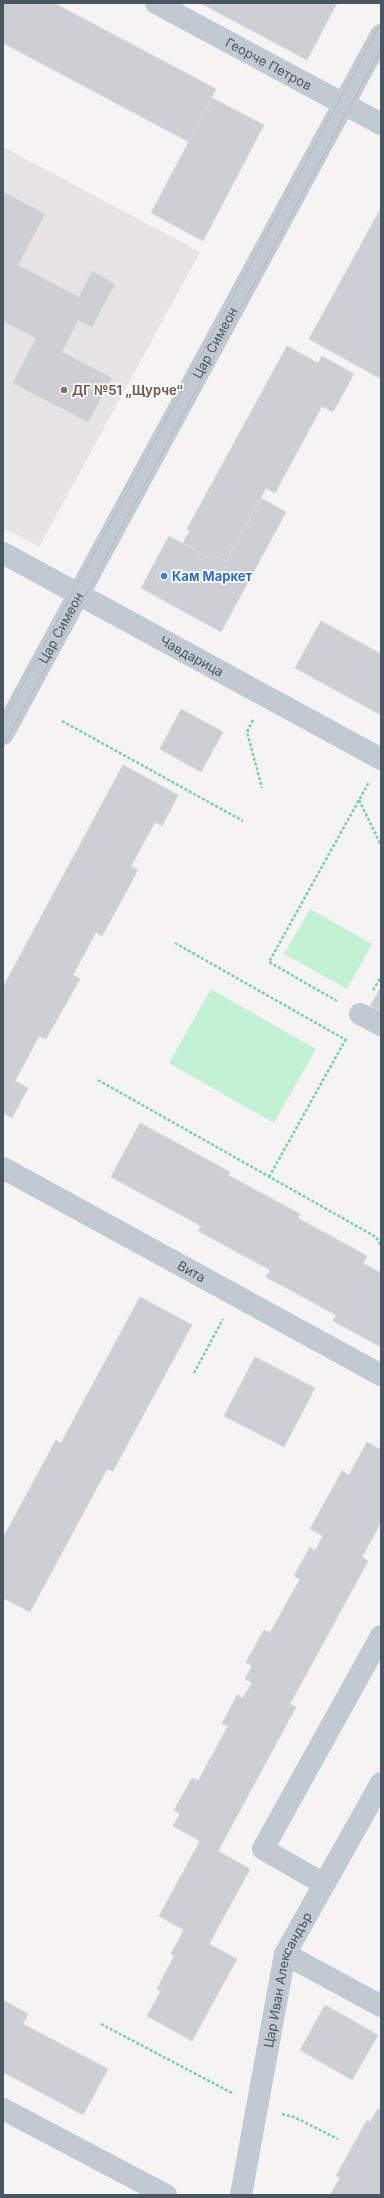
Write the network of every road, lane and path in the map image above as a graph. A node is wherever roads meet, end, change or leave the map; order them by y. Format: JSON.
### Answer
{"nodes":[{"id":1,"x":156,"y":3,"type":"edge"},
{"id":2,"x":381,"y":35,"type":"edge"},
{"id":3,"x":344,"y":104,"type":"junction"},
{"id":4,"x":381,"y":124,"type":"edge"},
{"id":5,"x":3,"y":553,"type":"edge"},
{"id":6,"x":78,"y":595,"type":"junction"},
{"id":7,"x":266,"y":696,"type":"junction"},
{"id":8,"x":62,"y":721,"type":"dead end"},
{"id":9,"x":3,"y":734,"type":"edge"},
{"id":10,"x":381,"y":759,"type":"edge"},
{"id":11,"x":370,"y":780,"type":"dead end"},
{"id":12,"x":262,"y":788,"type":"dead end"},
{"id":13,"x":359,"y":800,"type":"junction"},
{"id":14,"x":242,"y":821,"type":"dead end"},
{"id":15,"x":381,"y":845,"type":"edge"},
{"id":16,"x":174,"y":943,"type":"dead end"},
{"id":17,"x":360,"y":1014,"type":"junction"},
{"id":18,"x":381,"y":1025,"type":"edge"},
{"id":19,"x":346,"y":1040,"type":"junction"},
{"id":20,"x":98,"y":1080,"type":"dead end"},
{"id":21,"x":3,"y":1168,"type":"edge"},
{"id":22,"x":269,"y":1177,"type":"junction"},
{"id":23,"x":381,"y":1246,"type":"edge"},
{"id":24,"x":236,"y":1296,"type":"junction"},
{"id":25,"x":194,"y":1373,"type":"dead end"},
{"id":26,"x":381,"y":1375,"type":"edge"},
{"id":27,"x":381,"y":1636,"type":"edge"},
{"id":28,"x":381,"y":1783,"type":"edge"},
{"id":29,"x":324,"y":1884,"type":"junction"},
{"id":30,"x":285,"y":1954,"type":"junction"},
{"id":31,"x":381,"y":2006,"type":"edge"},
{"id":32,"x":101,"y":2024,"type":"dead end"},
{"id":33,"x":257,"y":2106,"type":"junction"},
{"id":34,"x":3,"y":2109,"type":"edge"},
{"id":35,"x":338,"y":2139,"type":"dead end"},
{"id":36,"x":166,"y":2195,"type":"edge"},
{"id":37,"x":241,"y":2195,"type":"edge"}],
"edges":[{"from":1,"to":3,"type":"street","name":"Георче Петров"},
{"from":2,"to":3,"type":"street","name":"Цар Симеон"},
{"from":3,"to":4,"type":"street","name":"Георче Петров"},
{"from":3,"to":6,"type":"street","name":"Цар Симеон"},
{"from":5,"to":6,"type":"street","name":"Чавдарица"},
{"from":6,"to":7,"type":"street","name":"Чавдарица"},
{"from":6,"to":9,"type":"street","name":"Цар Симеон"},
{"from":7,"to":10,"type":"street","name":"Чавдарица"},
{"from":7,"to":12,"type":"path"},
{"from":8,"to":14,"type":"path"},
{"from":11,"to":13,"type":"path"},
{"from":13,"to":15,"type":"path"},
{"from":13,"to":17,"type":"path"},
{"from":16,"to":19,"type":"path"},
{"from":17,"to":18,"type":"street"},
{"from":17,"to":19,"type":"path"},
{"from":19,"to":22,"type":"path"},
{"from":20,"to":22,"type":"path"},
{"from":21,"to":24,"type":"street","name":"Вита"},
{"from":22,"to":23,"type":"path"},
{"from":24,"to":25,"type":"path"},
{"from":24,"to":26,"type":"street","name":"Вита"},
{"from":27,"to":29,"type":"street"},
{"from":28,"to":29,"type":"street","name":"Цар Иван Александър"},
{"from":29,"to":30,"type":"street","name":"Цар Иван Александър"},
{"from":30,"to":31,"type":"street"},
{"from":30,"to":33,"type":"street","name":"Цар Иван Александър"},
{"from":32,"to":33,"type":"path"},
{"from":33,"to":35,"type":"path"},
{"from":33,"to":37,"type":"street","name":"Цар Иван Александър"},
{"from":34,"to":36,"type":"street"}]}
